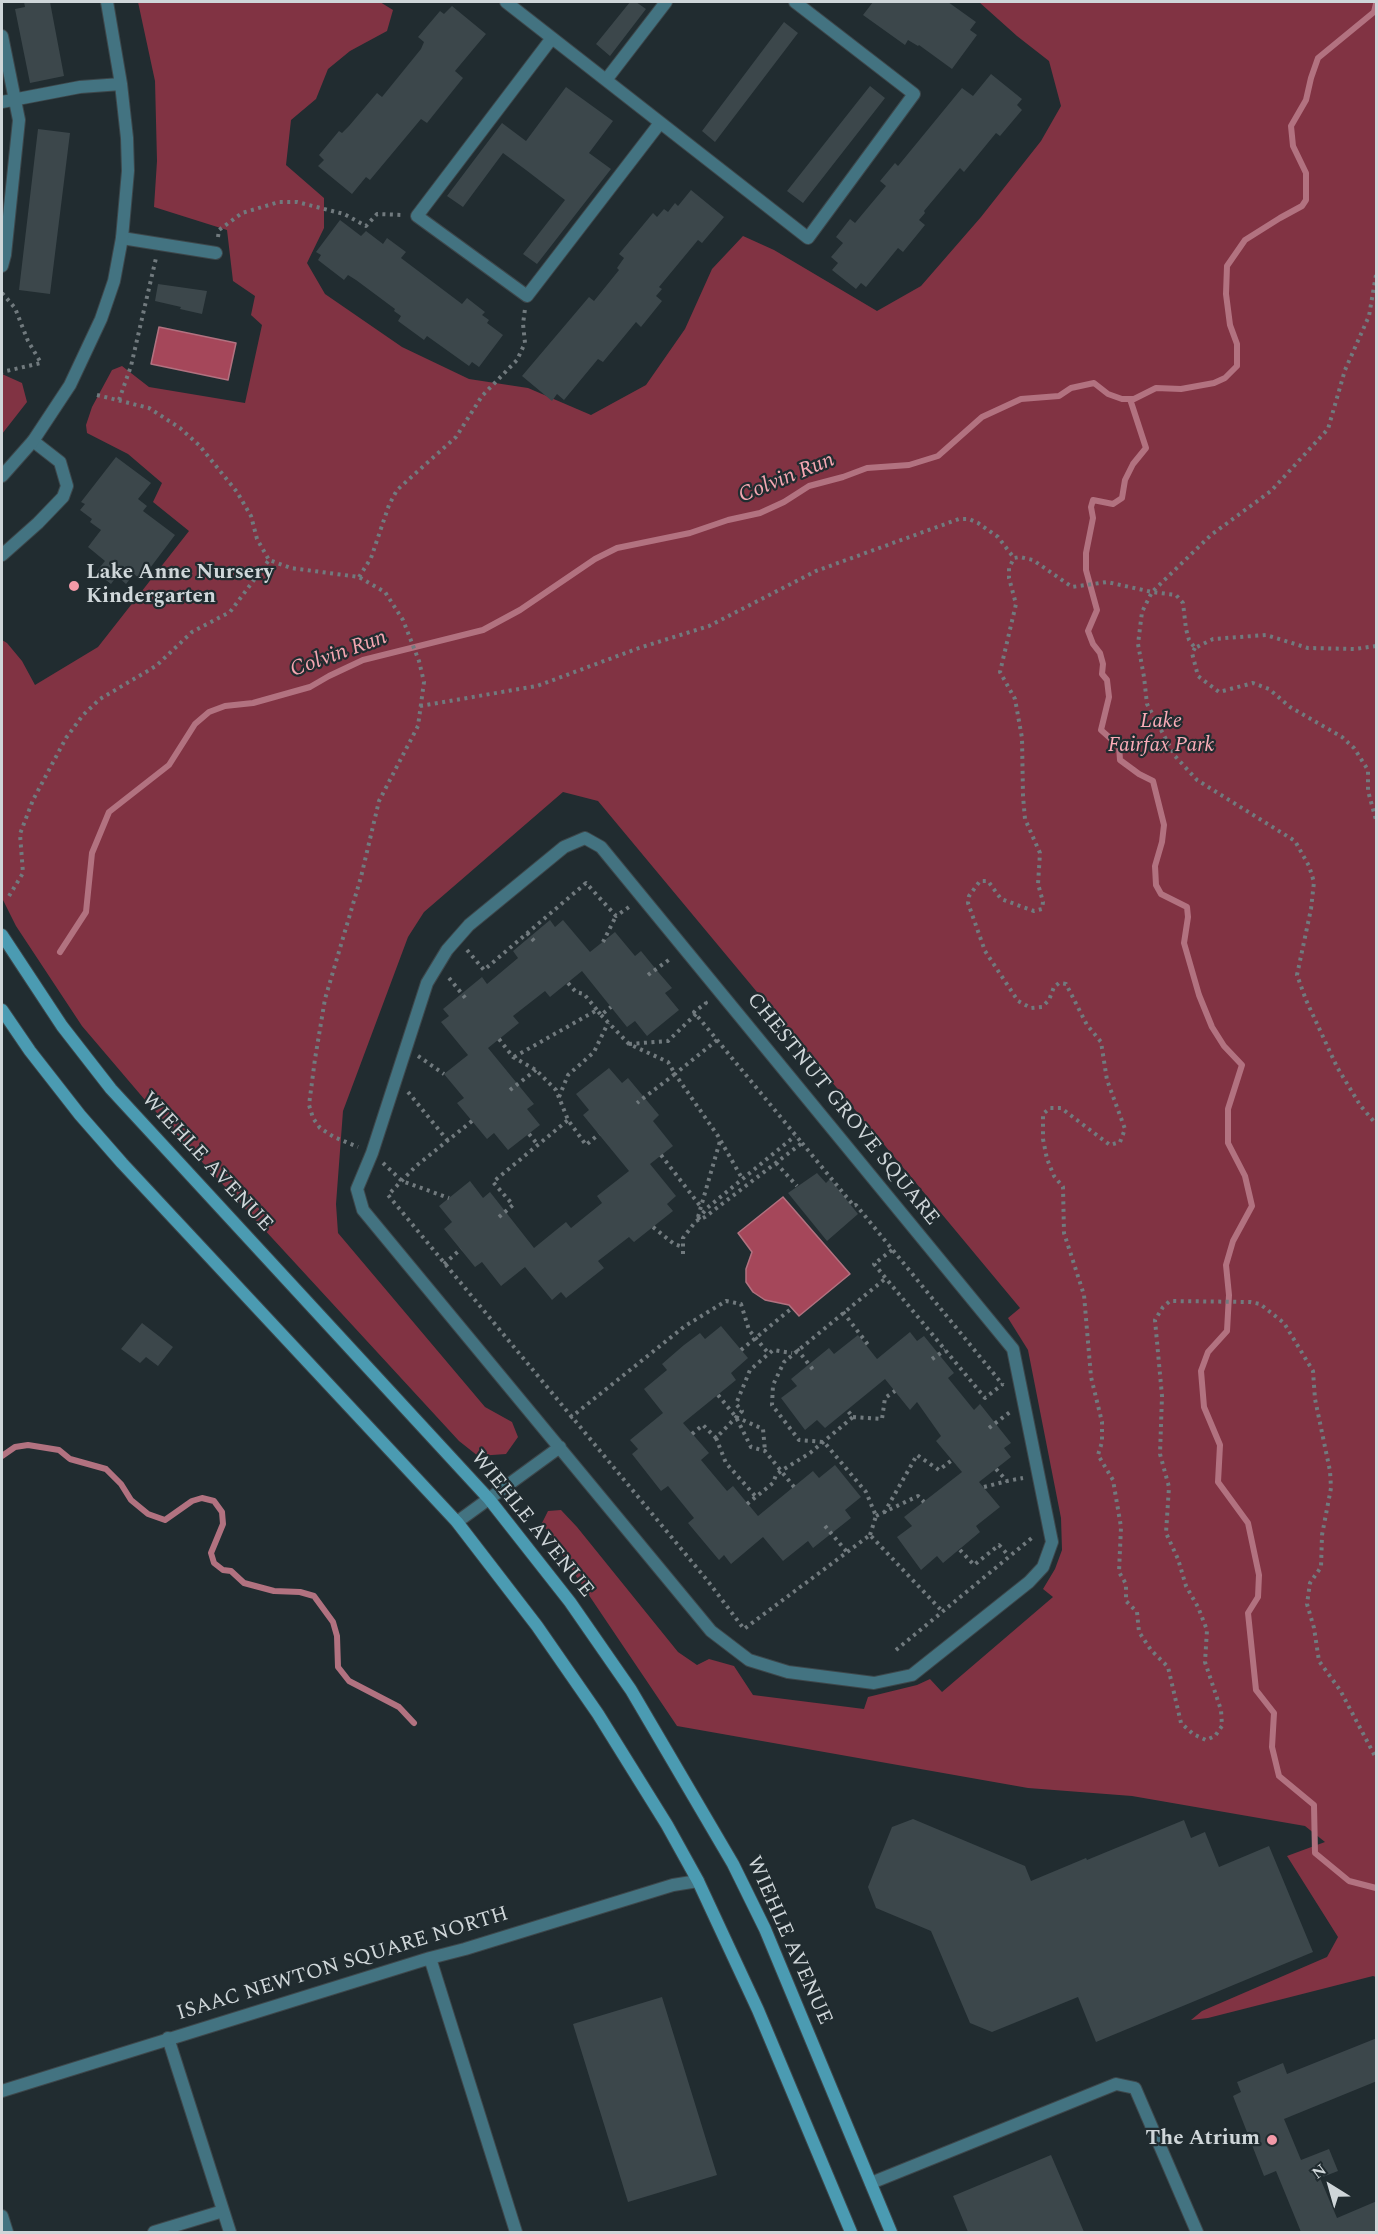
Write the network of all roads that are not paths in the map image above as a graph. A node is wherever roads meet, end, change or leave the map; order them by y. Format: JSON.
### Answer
{"nodes":[{"id":1,"x":108,"y":2,"type":"edge"},
{"id":2,"x":506,"y":2,"type":"edge"},
{"id":3,"x":666,"y":2,"type":"edge"},
{"id":4,"x":795,"y":2,"type":"edge"},
{"id":5,"x":2,"y":36,"type":"edge"},
{"id":6,"x":552,"y":38,"type":"junction"},
{"id":7,"x":606,"y":80,"type":"junction"},
{"id":8,"x":121,"y":84,"type":"junction"},
{"id":9,"x":15,"y":99,"type":"junction"},
{"id":10,"x":2,"y":102,"type":"edge"},
{"id":11,"x":660,"y":123,"type":"junction"},
{"id":12,"x":122,"y":238,"type":"junction"},
{"id":13,"x":216,"y":253,"type":"road end"},
{"id":14,"x":2,"y":266,"type":"edge"},
{"id":15,"x":33,"y":441,"type":"junction"},
{"id":16,"x":2,"y":476,"type":"edge"},
{"id":17,"x":2,"y":555,"type":"edge"},
{"id":18,"x":2,"y":935,"type":"edge"},
{"id":19,"x":2,"y":1010,"type":"edge"},
{"id":20,"x":560,"y":1446,"type":"junction"},
{"id":21,"x":489,"y":1499,"type":"junction"},
{"id":22,"x":457,"y":1522,"type":"junction"},
{"id":23,"x":698,"y":1881,"type":"junction"},
{"id":24,"x":430,"y":1958,"type":"junction"},
{"id":25,"x":168,"y":2038,"type":"junction"},
{"id":26,"x":2,"y":2091,"type":"edge"},
{"id":27,"x":870,"y":2183,"type":"junction"},
{"id":28,"x":223,"y":2211,"type":"junction"},
{"id":29,"x":2,"y":2216,"type":"edge"},
{"id":30,"x":7,"y":2232,"type":"edge"},
{"id":31,"x":154,"y":2232,"type":"edge"},
{"id":32,"x":230,"y":2232,"type":"edge"},
{"id":33,"x":516,"y":2232,"type":"edge"},
{"id":34,"x":851,"y":2232,"type":"edge"},
{"id":35,"x":891,"y":2232,"type":"edge"},
{"id":36,"x":1197,"y":2232,"type":"edge"}],
"edges":[{"from":1,"to":8,"type":"street"},
{"from":2,"to":6,"type":"street"},
{"from":3,"to":7,"type":"street"},
{"from":4,"to":11,"type":"street"},
{"from":5,"to":9,"type":"street"},
{"from":6,"to":7,"type":"street"},
{"from":6,"to":11,"type":"street"},
{"from":7,"to":11,"type":"street"},
{"from":8,"to":9,"type":"street"},
{"from":8,"to":12,"type":"street"},
{"from":9,"to":10,"type":"street"},
{"from":9,"to":14,"type":"street"},
{"from":12,"to":13,"type":"street"},
{"from":12,"to":15,"type":"street"},
{"from":15,"to":16,"type":"street"},
{"from":15,"to":17,"type":"street"},
{"from":18,"to":21,"type":"main road","name":"WIEHLE AVENUE"},
{"from":19,"to":22,"type":"main road"},
{"from":20,"to":20,"type":"street","name":"CHESTNUT GROVE SQUARE"},
{"from":20,"to":21,"type":"street"},
{"from":21,"to":22,"type":"street"},
{"from":21,"to":27,"type":"main road","name":"WIEHLE AVENUE"},
{"from":22,"to":23,"type":"main road"},
{"from":23,"to":24,"type":"street","name":"ISAAC NEWTON SQUARE NORTH"},
{"from":23,"to":34,"type":"main road"},
{"from":24,"to":25,"type":"street","name":"ISAAC NEWTON SQUARE NORTH"},
{"from":24,"to":33,"type":"street"},
{"from":25,"to":26,"type":"street","name":"ISAAC NEWTON SQUARE NORTH"},
{"from":25,"to":28,"type":"street"},
{"from":27,"to":35,"type":"main road","name":"WIEHLE AVENUE"},
{"from":27,"to":36,"type":"street"},
{"from":28,"to":31,"type":"street"},
{"from":28,"to":32,"type":"street"},
{"from":29,"to":30,"type":"street"}]}
